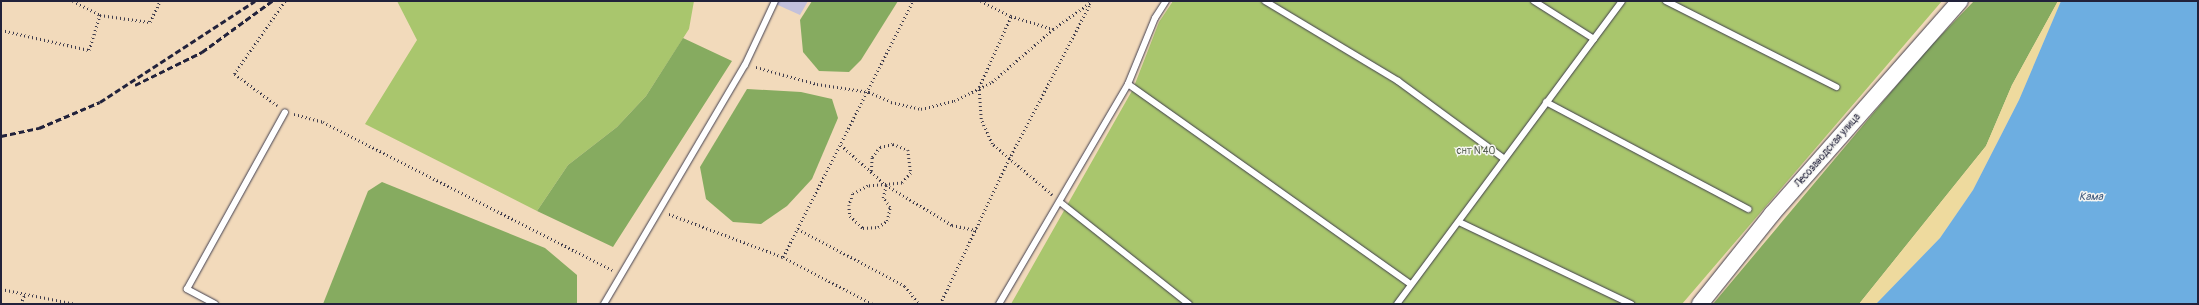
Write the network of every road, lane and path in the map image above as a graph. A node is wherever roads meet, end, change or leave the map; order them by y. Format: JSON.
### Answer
{"nodes":[{"id":1,"x":74,"y":1,"type":"edge"},
{"id":2,"x":160,"y":1,"type":"edge"},
{"id":3,"x":285,"y":1,"type":"edge"},
{"id":4,"x":775,"y":1,"type":"edge"},
{"id":5,"x":913,"y":1,"type":"edge"},
{"id":6,"x":981,"y":1,"type":"edge"},
{"id":7,"x":1166,"y":1,"type":"edge"},
{"id":8,"x":1265,"y":1,"type":"edge"},
{"id":9,"x":1534,"y":1,"type":"edge"},
{"id":10,"x":1622,"y":1,"type":"edge"},
{"id":11,"x":1666,"y":1,"type":"edge"},
{"id":12,"x":1960,"y":1,"type":"edge"},
{"id":13,"x":1092,"y":2,"type":"edge"},
{"id":14,"x":100,"y":15,"type":"junction"},
{"id":15,"x":1011,"y":16,"type":"junction"},
{"id":16,"x":1052,"y":29,"type":"junction"},
{"id":17,"x":1,"y":30,"type":"edge"},
{"id":18,"x":1594,"y":39,"type":"junction"},
{"id":19,"x":745,"y":64,"type":"junction"},
{"id":20,"x":1128,"y":84,"type":"junction"},
{"id":21,"x":979,"y":87,"type":"junction"},
{"id":22,"x":1836,"y":87,"type":"dead end"},
{"id":23,"x":870,"y":92,"type":"junction"},
{"id":24,"x":1546,"y":102,"type":"junction"},
{"id":25,"x":285,"y":112,"type":"junction"},
{"id":26,"x":842,"y":145,"type":"junction"},
{"id":27,"x":1502,"y":157,"type":"junction"},
{"id":28,"x":1009,"y":159,"type":"junction"},
{"id":29,"x":871,"y":171,"type":"junction"},
{"id":30,"x":886,"y":185,"type":"junction"},
{"id":31,"x":1061,"y":203,"type":"junction"},
{"id":32,"x":1748,"y":209,"type":"dead end"},
{"id":33,"x":659,"y":210,"type":"junction"},
{"id":34,"x":1459,"y":222,"type":"junction"},
{"id":35,"x":798,"y":229,"type":"junction"},
{"id":36,"x":976,"y":230,"type":"junction"},
{"id":37,"x":783,"y":257,"type":"junction"},
{"id":38,"x":620,"y":274,"type":"junction"},
{"id":39,"x":1410,"y":284,"type":"junction"},
{"id":40,"x":1,"y":289,"type":"edge"},
{"id":41,"x":25,"y":294,"type":"junction"},
{"id":42,"x":20,"y":304,"type":"edge"},
{"id":43,"x":76,"y":304,"type":"edge"},
{"id":44,"x":215,"y":304,"type":"edge"},
{"id":45,"x":604,"y":304,"type":"edge"},
{"id":46,"x":873,"y":304,"type":"edge"},
{"id":47,"x":919,"y":304,"type":"edge"},
{"id":48,"x":940,"y":304,"type":"edge"},
{"id":49,"x":998,"y":304,"type":"edge"},
{"id":50,"x":1189,"y":304,"type":"edge"},
{"id":51,"x":1396,"y":304,"type":"edge"},
{"id":52,"x":1631,"y":304,"type":"edge"},
{"id":53,"x":1700,"y":304,"type":"edge"}],
"edges":[{"from":1,"to":14,"type":"path"},
{"from":2,"to":14,"type":"path"},
{"from":3,"to":25,"type":"path"},
{"from":4,"to":19,"type":"lane"},
{"from":5,"to":23,"type":"path"},
{"from":6,"to":15,"type":"path"},
{"from":7,"to":20,"type":"lane"},
{"from":8,"to":27,"type":"lane"},
{"from":9,"to":18,"type":"lane"},
{"from":10,"to":18,"type":"lane"},
{"from":11,"to":22,"type":"lane"},
{"from":12,"to":53,"type":"street","name":"Лесозаводская улица"},
{"from":13,"to":16,"type":"path"},
{"from":13,"to":28,"type":"path"},
{"from":14,"to":17,"type":"path"},
{"from":15,"to":16,"type":"path"},
{"from":15,"to":21,"type":"path"},
{"from":16,"to":21,"type":"path"},
{"from":18,"to":24,"type":"lane"},
{"from":19,"to":23,"type":"path"},
{"from":19,"to":33,"type":"lane"},
{"from":20,"to":31,"type":"lane"},
{"from":20,"to":39,"type":"lane"},
{"from":21,"to":23,"type":"path"},
{"from":21,"to":28,"type":"path"},
{"from":23,"to":26,"type":"path"},
{"from":24,"to":27,"type":"lane"},
{"from":24,"to":32,"type":"lane"},
{"from":25,"to":38,"type":"path"},
{"from":25,"to":44,"type":"lane"},
{"from":26,"to":29,"type":"path"},
{"from":26,"to":35,"type":"path"},
{"from":27,"to":34,"type":"lane"},
{"from":28,"to":31,"type":"path"},
{"from":28,"to":36,"type":"path"},
{"from":29,"to":30,"type":"path"},
{"from":29,"to":30,"type":"path"},
{"from":30,"to":30,"type":"path"},
{"from":30,"to":36,"type":"path"},
{"from":31,"to":49,"type":"lane"},
{"from":31,"to":50,"type":"lane"},
{"from":33,"to":37,"type":"path"},
{"from":33,"to":38,"type":"lane"},
{"from":34,"to":39,"type":"lane"},
{"from":34,"to":52,"type":"lane"},
{"from":35,"to":37,"type":"path"},
{"from":35,"to":47,"type":"path"},
{"from":36,"to":48,"type":"path"},
{"from":37,"to":46,"type":"path"},
{"from":38,"to":45,"type":"lane"},
{"from":39,"to":51,"type":"lane"},
{"from":40,"to":41,"type":"path"},
{"from":41,"to":42,"type":"path"},
{"from":41,"to":43,"type":"path"}]}
